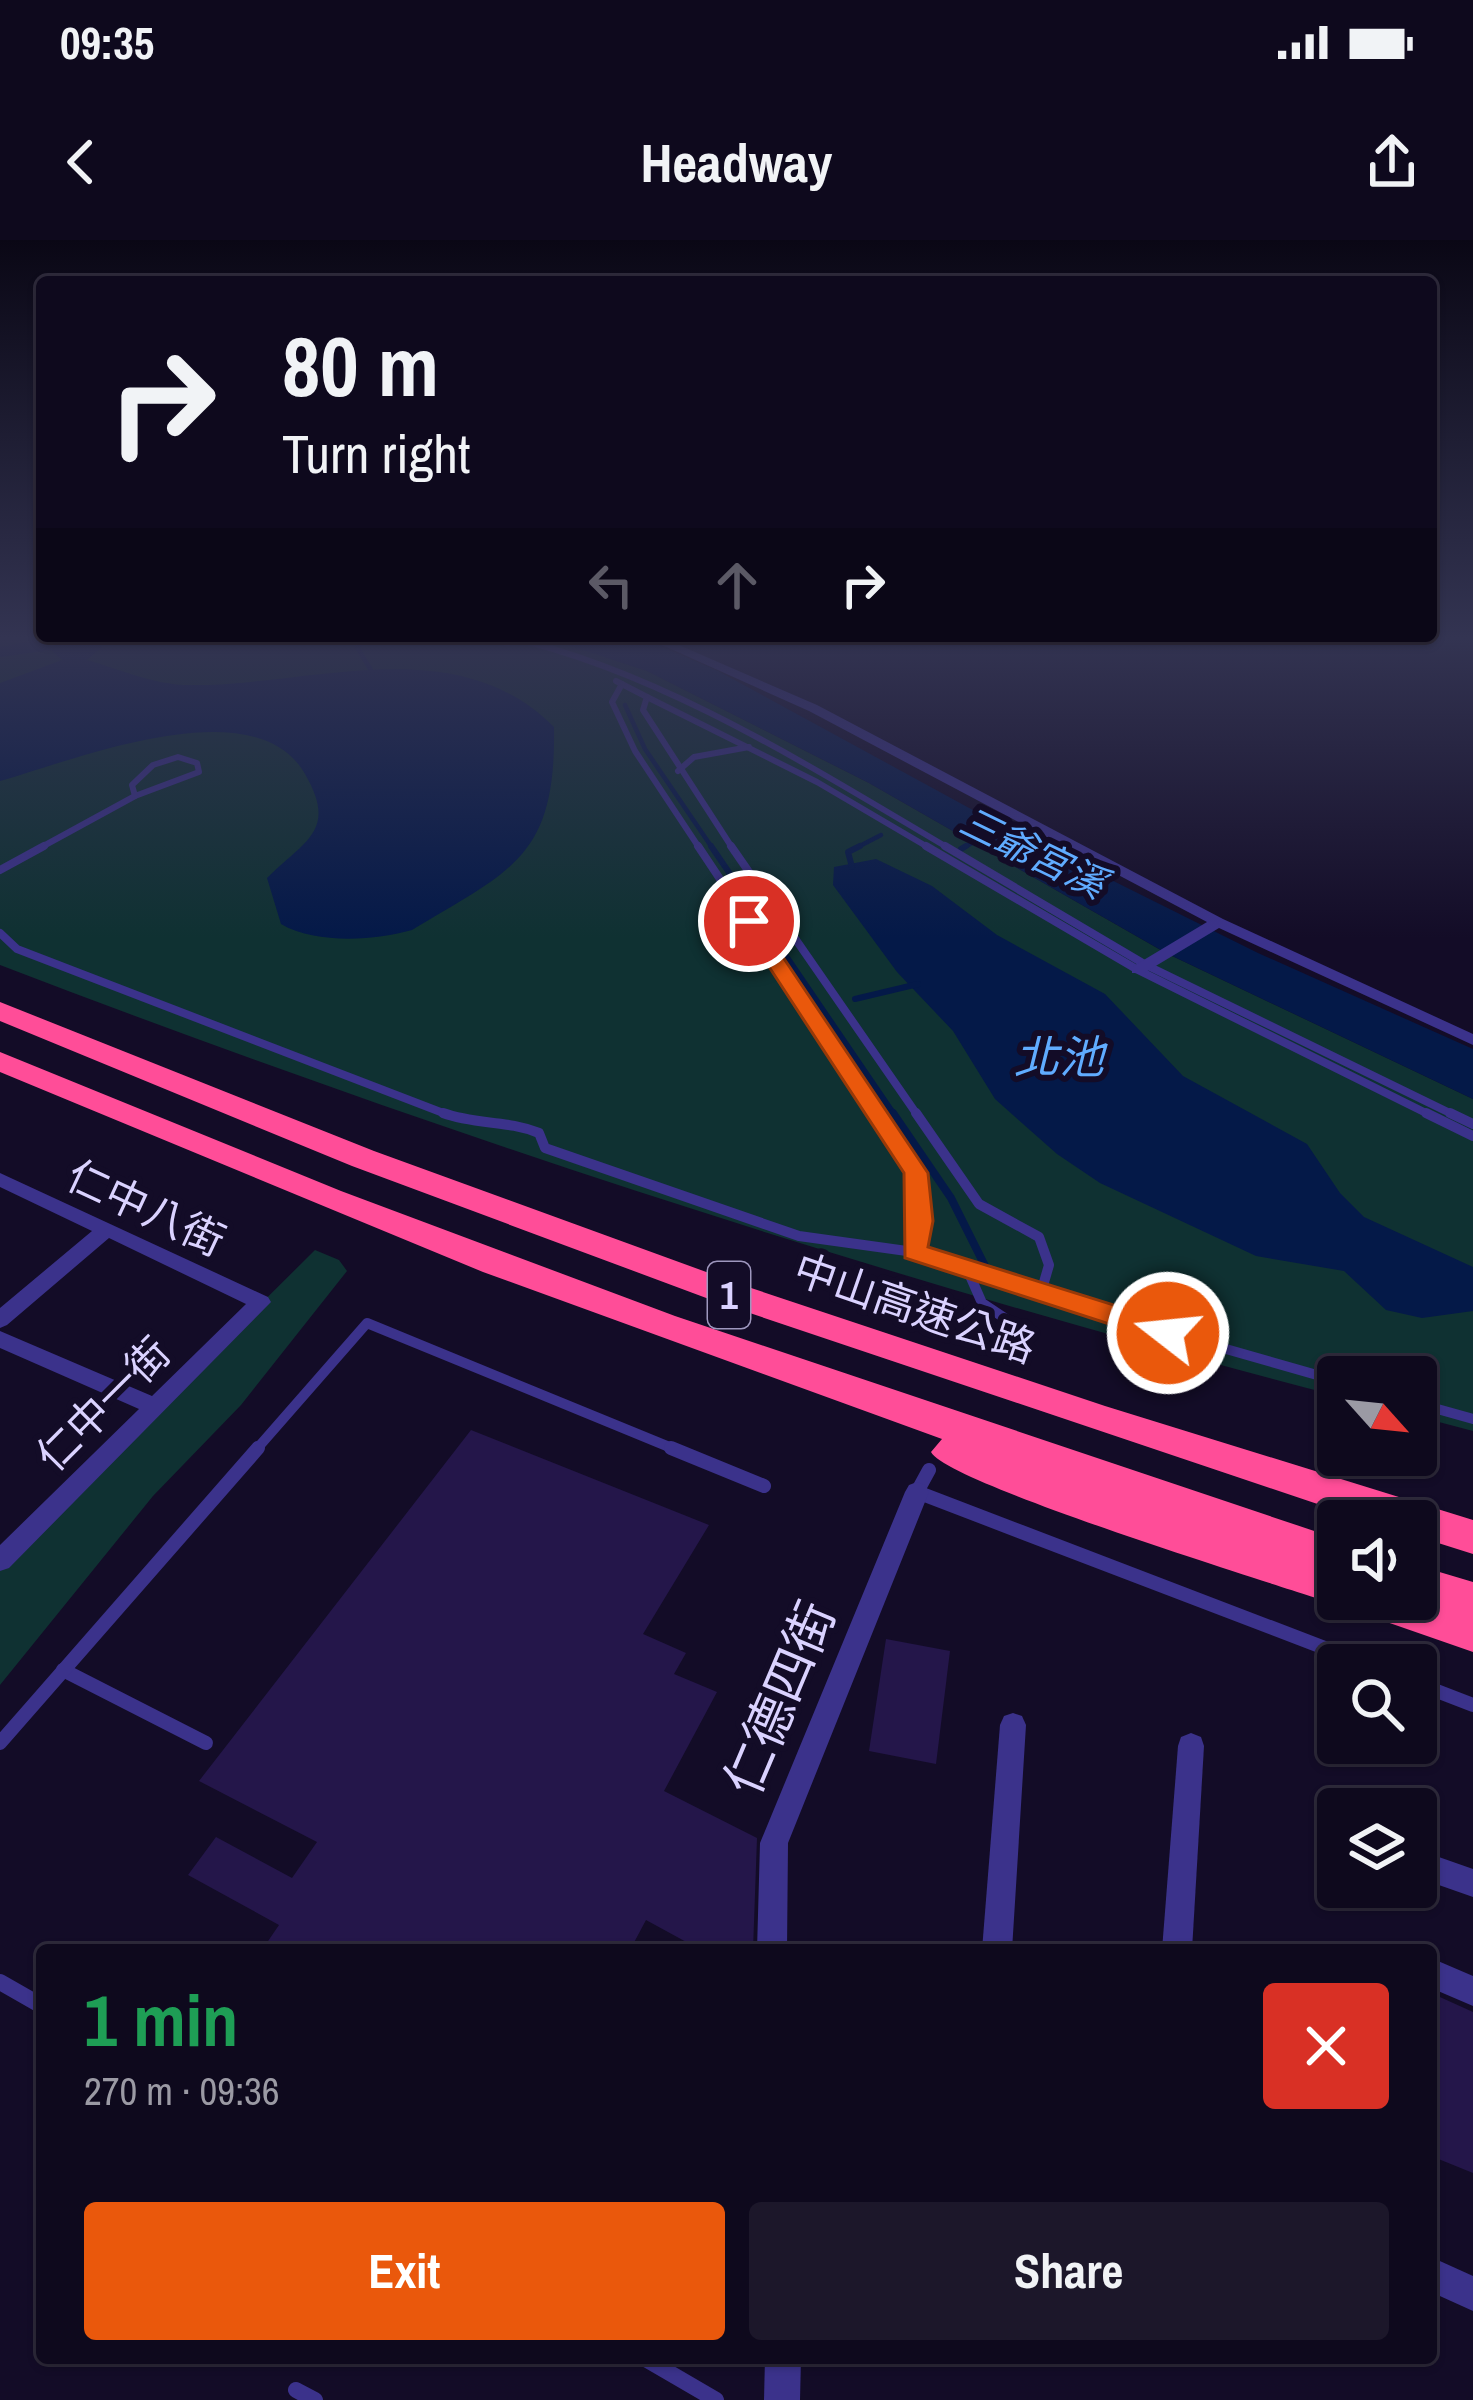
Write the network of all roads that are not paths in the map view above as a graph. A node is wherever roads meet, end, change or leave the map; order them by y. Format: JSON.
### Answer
{"nodes":[{"id":1,"x":627,"y":736,"type":"edge"},
{"id":2,"x":658,"y":736,"type":"edge"},
{"id":3,"x":728,"y":736,"type":"edge"},
{"id":4,"x":749,"y":736,"type":"edge"},
{"id":5,"x":863,"y":736,"type":"edge"},
{"id":6,"x":752,"y":747,"type":"junction"},
{"id":7,"x":678,"y":771,"type":"junction"},
{"id":8,"x":135,"y":796,"type":"junction"},
{"id":9,"x":0,"y":870,"type":"edge"},
{"id":10,"x":1214,"y":924,"type":"junction"},
{"id":11,"x":0,"y":933,"type":"edge"},
{"id":12,"x":1145,"y":965,"type":"junction"},
{"id":13,"x":0,"y":1012,"type":"edge"},
{"id":14,"x":1473,"y":1040,"type":"edge"},
{"id":15,"x":0,"y":1060,"type":"edge"},
{"id":16,"x":1473,"y":1124,"type":"edge"},
{"id":17,"x":1473,"y":1136,"type":"edge"},
{"id":18,"x":5,"y":1188,"type":"edge"},
{"id":19,"x":106,"y":1229,"type":"junction"},
{"id":20,"x":914,"y":1252,"type":"junction"},
{"id":21,"x":968,"y":1270,"type":"junction"},
{"id":22,"x":1040,"y":1296,"type":"junction"},
{"id":23,"x":261,"y":1302,"type":"joint"},
{"id":24,"x":0,"y":1320,"type":"edge"},
{"id":25,"x":655,"y":1325,"type":"junction"},
{"id":26,"x":0,"y":1340,"type":"edge"},
{"id":27,"x":992,"y":1352,"type":"dead end"},
{"id":28,"x":1317,"y":1375,"type":"edge"},
{"id":29,"x":1039,"y":1402,"type":"junction"},
{"id":30,"x":155,"y":1407,"type":"junction"},
{"id":31,"x":1437,"y":1409,"type":"edge"},
{"id":32,"x":1473,"y":1419,"type":"edge"},
{"id":33,"x":923,"y":1481,"type":"joint"},
{"id":34,"x":764,"y":1486,"type":"dead end"},
{"id":35,"x":1473,"y":1516,"type":"edge"},
{"id":36,"x":1473,"y":1537,"type":"edge"},
{"id":37,"x":1317,"y":1550,"type":"edge"},
{"id":38,"x":0,"y":1561,"type":"edge"},
{"id":39,"x":1317,"y":1580,"type":"edge"},
{"id":40,"x":1437,"y":1590,"type":"edge"},
{"id":41,"x":1473,"y":1601,"type":"edge"},
{"id":42,"x":1434,"y":1620,"type":"edge"},
{"id":43,"x":1473,"y":1633,"type":"edge"},
{"id":44,"x":1318,"y":1644,"type":"edge"},
{"id":45,"x":63,"y":1670,"type":"junction"},
{"id":46,"x":1437,"y":1691,"type":"edge"},
{"id":47,"x":1473,"y":1705,"type":"edge"},
{"id":48,"x":1013,"y":1726,"type":"dead end"},
{"id":49,"x":0,"y":1743,"type":"edge"},
{"id":50,"x":206,"y":1743,"type":"dead end"},
{"id":51,"x":1191,"y":1746,"type":"dead end"},
{"id":52,"x":1437,"y":1870,"type":"edge"},
{"id":53,"x":1473,"y":1883,"type":"edge"},
{"id":54,"x":772,"y":1944,"type":"edge"},
{"id":55,"x":997,"y":1944,"type":"edge"},
{"id":56,"x":1178,"y":1944,"type":"edge"},
{"id":57,"x":1437,"y":1976,"type":"edge"},
{"id":58,"x":0,"y":1982,"type":"edge"},
{"id":59,"x":1473,"y":1991,"type":"edge"},
{"id":60,"x":36,"y":2003,"type":"edge"},
{"id":61,"x":1437,"y":2278,"type":"edge"},
{"id":62,"x":1473,"y":2294,"type":"edge"},
{"id":63,"x":654,"y":2364,"type":"edge"},
{"id":64,"x":783,"y":2364,"type":"edge"},
{"id":65,"x":716,"y":2400,"type":"edge"},
{"id":66,"x":782,"y":2400,"type":"edge"}],
"edges":[{"from":1,"to":20,"type":"lane"},
{"from":2,"to":7,"type":"lane"},
{"from":3,"to":6,"type":"lane"},
{"from":4,"to":12,"type":"lane"},
{"from":5,"to":10,"type":"street"},
{"from":6,"to":7,"type":"lane"},
{"from":6,"to":12,"type":"lane"},
{"from":7,"to":22,"type":"lane"},
{"from":8,"to":8,"type":"lane"},
{"from":8,"to":9,"type":"lane"},
{"from":10,"to":12,"type":"street"},
{"from":10,"to":14,"type":"street"},
{"from":11,"to":20,"type":"lane"},
{"from":12,"to":16,"type":"lane"},
{"from":12,"to":17,"type":"lane"},
{"from":13,"to":29,"type":"highway","name":"中山高速公路","number":"1"},
{"from":15,"to":25,"type":"highway","number":"1"},
{"from":18,"to":19,"type":"street","name":"仁中八街"},
{"from":19,"to":23,"type":"street","name":"仁中八街"},
{"from":19,"to":24,"type":"street"},
{"from":20,"to":21,"type":"lane"},
{"from":21,"to":22,"type":"lane"},
{"from":21,"to":27,"type":"lane"},
{"from":22,"to":28,"type":"lane"},
{"from":23,"to":30,"type":"street","name":"仁中一街"},
{"from":25,"to":37,"type":"highway","number":"1"},
{"from":25,"to":39,"type":"highway"},
{"from":26,"to":30,"type":"street"},
{"from":29,"to":35,"type":"highway"},
{"from":29,"to":36,"type":"highway","name":"中山高速公路","number":"1"},
{"from":30,"to":38,"type":"street","name":"仁中一街"},
{"from":31,"to":32,"type":"lane"},
{"from":33,"to":44,"type":"lane"},
{"from":33,"to":54,"type":"street","name":"仁德四街"},
{"from":34,"to":45,"type":"lane"},
{"from":40,"to":41,"type":"highway"},
{"from":42,"to":43,"type":"highway"},
{"from":45,"to":49,"type":"lane"},
{"from":45,"to":50,"type":"lane"},
{"from":46,"to":47,"type":"lane"},
{"from":48,"to":55,"type":"street"},
{"from":51,"to":56,"type":"street"},
{"from":52,"to":53,"type":"street"},
{"from":57,"to":59,"type":"street"},
{"from":58,"to":60,"type":"lane"},
{"from":61,"to":62,"type":"street"},
{"from":63,"to":65,"type":"lane"},
{"from":64,"to":66,"type":"street"}]}
